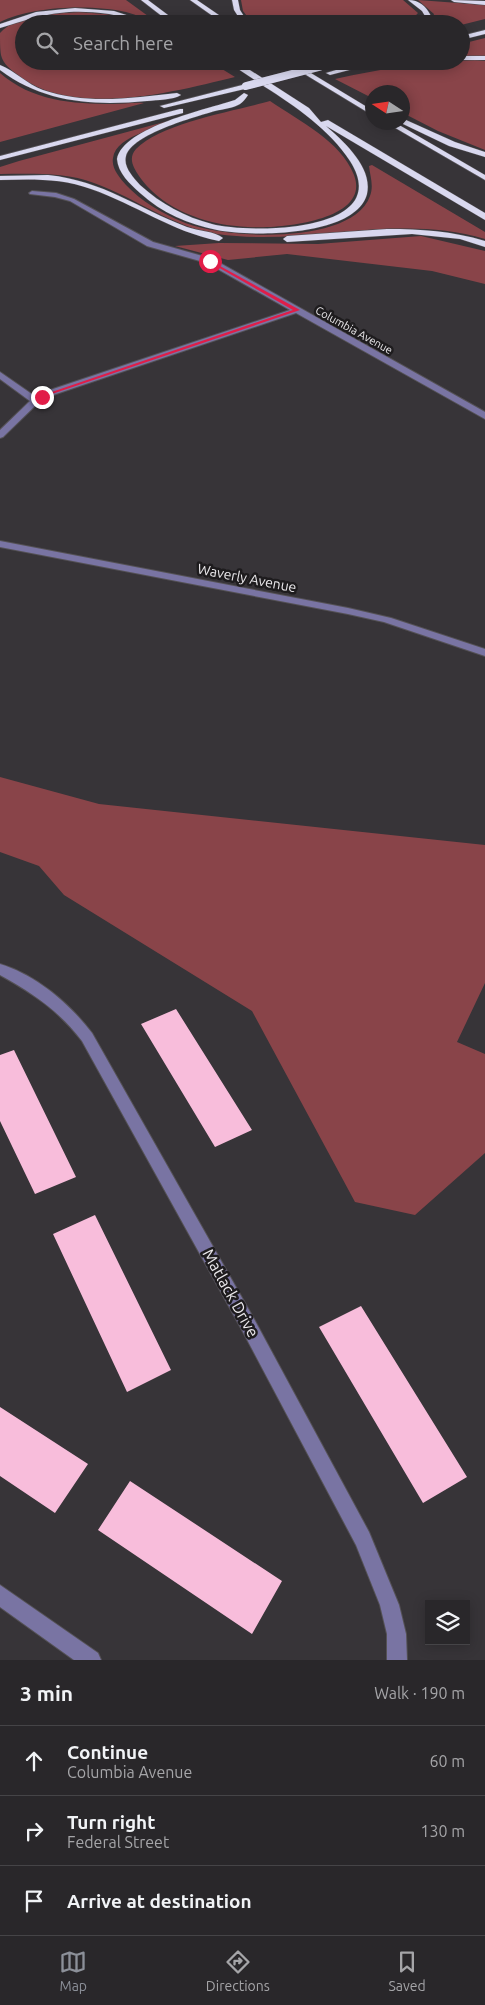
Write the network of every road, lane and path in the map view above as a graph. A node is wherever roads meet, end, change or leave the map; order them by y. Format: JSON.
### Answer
{"nodes":[{"id":1,"x":144,"y":0,"type":"edge"},
{"id":2,"x":193,"y":0,"type":"edge"},
{"id":3,"x":235,"y":0,"type":"edge"},
{"id":4,"x":411,"y":0,"type":"edge"},
{"id":5,"x":454,"y":0,"type":"edge"},
{"id":6,"x":485,"y":3,"type":"edge"},
{"id":7,"x":35,"y":15,"type":"edge"},
{"id":8,"x":127,"y":15,"type":"edge"},
{"id":9,"x":165,"y":15,"type":"edge"},
{"id":10,"x":216,"y":15,"type":"edge"},
{"id":11,"x":240,"y":15,"type":"edge"},
{"id":12,"x":428,"y":15,"type":"edge"},
{"id":13,"x":15,"y":20,"type":"edge"},
{"id":14,"x":485,"y":24,"type":"edge"},
{"id":15,"x":0,"y":26,"type":"edge"},
{"id":16,"x":470,"y":28,"type":"edge"},
{"id":17,"x":485,"y":32,"type":"edge"},
{"id":18,"x":470,"y":36,"type":"edge"},
{"id":19,"x":470,"y":58,"type":"edge"},
{"id":20,"x":485,"y":58,"type":"edge"},
{"id":21,"x":0,"y":67,"type":"edge"},
{"id":22,"x":244,"y":70,"type":"edge"},
{"id":23,"x":301,"y":70,"type":"edge"},
{"id":24,"x":306,"y":70,"type":"edge"},
{"id":25,"x":340,"y":70,"type":"edge"},
{"id":26,"x":245,"y":90,"type":"junction"},
{"id":27,"x":223,"y":92,"type":"junction"},
{"id":28,"x":348,"y":99,"type":"junction"},
{"id":29,"x":297,"y":104,"type":"junction"},
{"id":30,"x":365,"y":105,"type":"edge"},
{"id":31,"x":158,"y":107,"type":"dead end"},
{"id":32,"x":365,"y":110,"type":"edge"},
{"id":33,"x":410,"y":124,"type":"edge"},
{"id":34,"x":402,"y":130,"type":"edge"},
{"id":35,"x":485,"y":155,"type":"edge"},
{"id":36,"x":0,"y":158,"type":"edge"},
{"id":37,"x":0,"y":178,"type":"edge"},
{"id":38,"x":485,"y":178,"type":"edge"},
{"id":39,"x":32,"y":193,"type":"dead end"},
{"id":40,"x":485,"y":217,"type":"edge"},
{"id":41,"x":485,"y":244,"type":"edge"},
{"id":42,"x":297,"y":310,"type":"junction"},
{"id":43,"x":0,"y":374,"type":"edge"},
{"id":44,"x":35,"y":401,"type":"junction"},
{"id":45,"x":485,"y":416,"type":"edge"},
{"id":46,"x":0,"y":435,"type":"edge"},
{"id":47,"x":0,"y":544,"type":"edge"},
{"id":48,"x":485,"y":653,"type":"edge"},
{"id":49,"x":0,"y":968,"type":"edge"},
{"id":50,"x":0,"y":1594,"type":"edge"},
{"id":51,"x":91,"y":1660,"type":"edge"},
{"id":52,"x":396,"y":1660,"type":"edge"}],
"edges":[{"from":1,"to":9,"type":"highway"},
{"from":2,"to":10,"type":"highway"},
{"from":3,"to":11,"type":"highway"},
{"from":4,"to":12,"type":"highway"},
{"from":5,"to":6,"type":"highway"},
{"from":7,"to":8,"type":"highway"},
{"from":13,"to":15,"type":"highway"},
{"from":14,"to":16,"type":"highway"},
{"from":17,"to":18,"type":"highway"},
{"from":19,"to":20,"type":"highway"},
{"from":21,"to":27,"type":"highway"},
{"from":22,"to":29,"type":"highway"},
{"from":23,"to":28,"type":"highway"},
{"from":24,"to":26,"type":"highway","bridge":true},
{"from":25,"to":26,"type":"highway"},
{"from":26,"to":27,"type":"highway"},
{"from":26,"to":29,"type":"highway"},
{"from":26,"to":36,"type":"highway"},
{"from":27,"to":31,"type":"highway"},
{"from":28,"to":30,"type":"highway"},
{"from":28,"to":32,"type":"highway"},
{"from":29,"to":40,"type":"highway"},
{"from":33,"to":35,"type":"highway"},
{"from":34,"to":38,"type":"highway"},
{"from":37,"to":41,"type":"highway"},
{"from":39,"to":42,"type":"street","name":"Columbia Avenue"},
{"from":42,"to":44,"type":"street"},
{"from":42,"to":45,"type":"street","name":"Columbia Avenue"},
{"from":43,"to":44,"type":"street"},
{"from":44,"to":46,"type":"street"},
{"from":47,"to":48,"type":"street","name":"Waverly Avenue"},
{"from":49,"to":52,"type":"street","name":"Matlack Drive"},
{"from":50,"to":51,"type":"street"}]}
